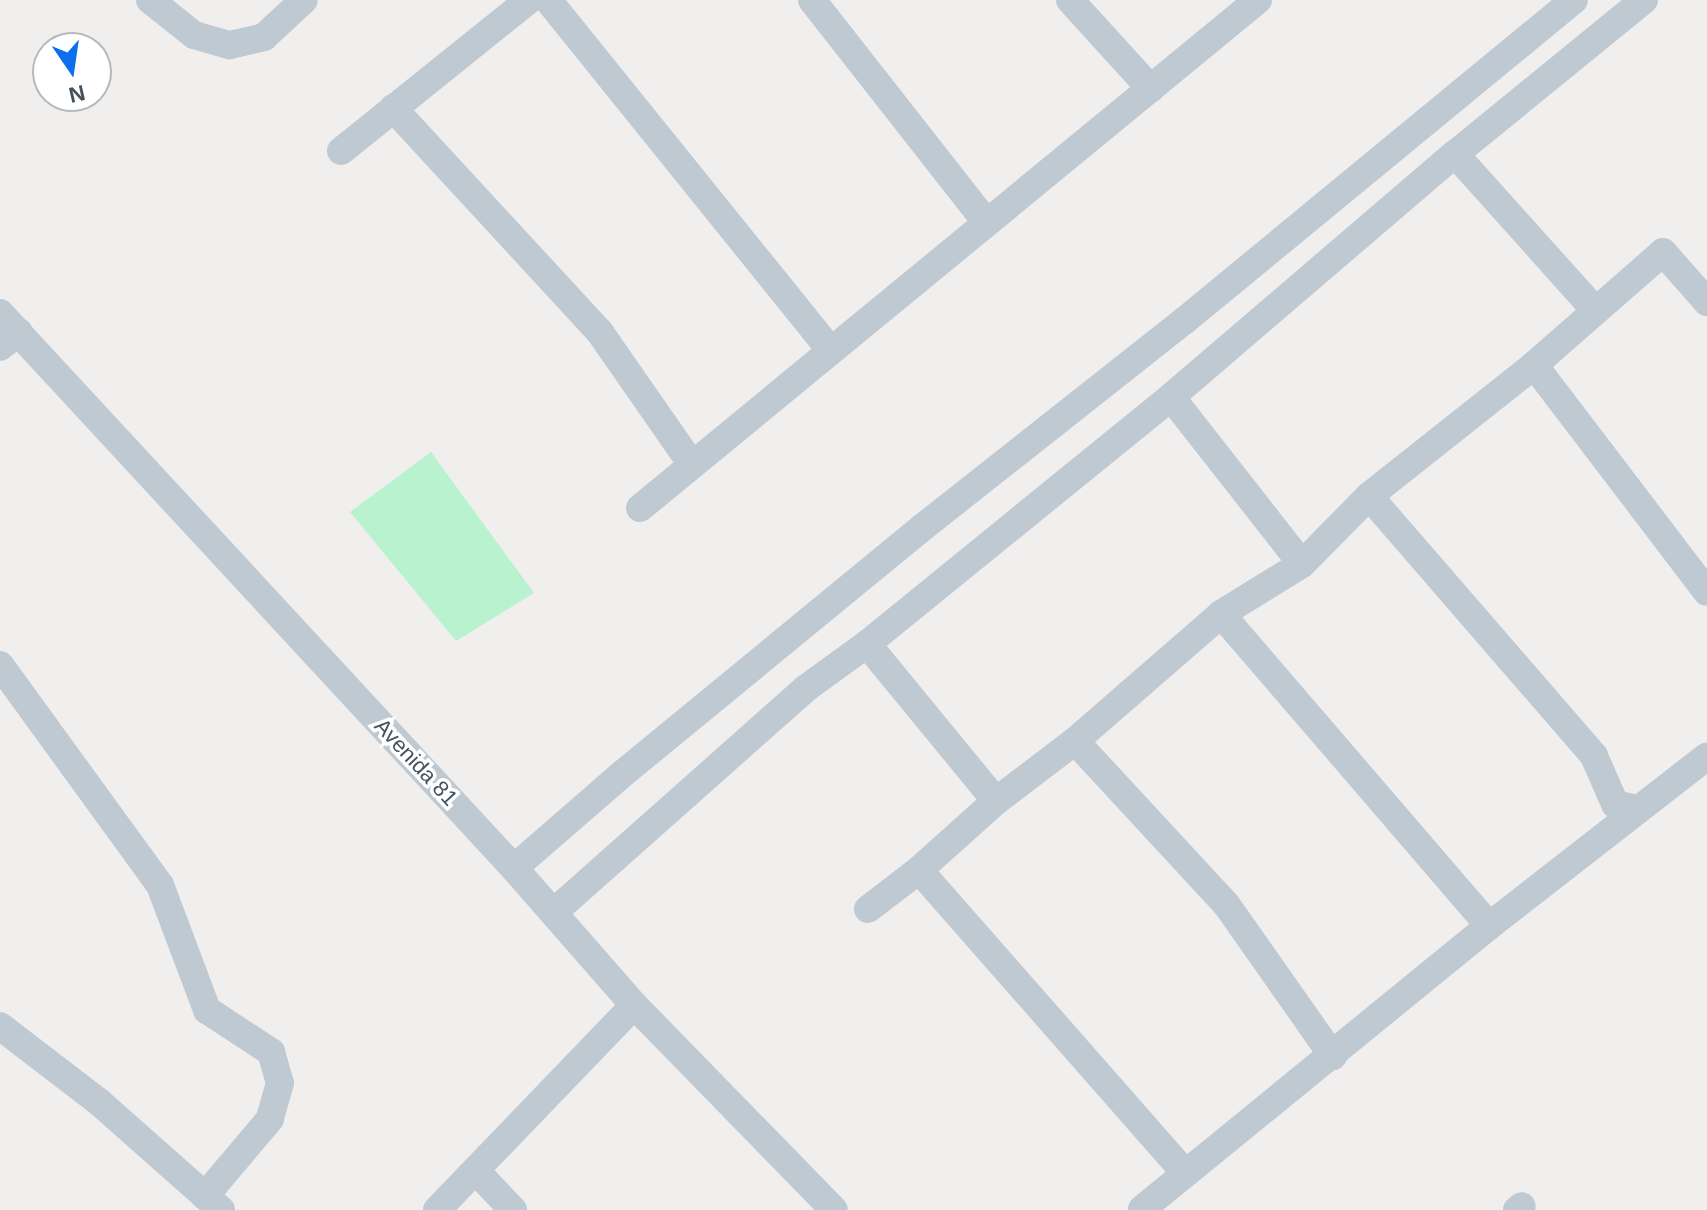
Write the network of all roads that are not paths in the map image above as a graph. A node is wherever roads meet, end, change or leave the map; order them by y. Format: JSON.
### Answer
{"nodes":[{"id":1,"x":150,"y":0,"type":"edge"},
{"id":2,"x":304,"y":0,"type":"edge"},
{"id":3,"x":529,"y":0,"type":"edge"},
{"id":4,"x":548,"y":0,"type":"edge"},
{"id":5,"x":812,"y":0,"type":"edge"},
{"id":6,"x":1070,"y":0,"type":"edge"},
{"id":7,"x":1258,"y":0,"type":"edge"},
{"id":8,"x":1574,"y":0,"type":"edge"},
{"id":9,"x":1644,"y":0,"type":"edge"},
{"id":10,"x":1151,"y":89,"type":"junction"},
{"id":11,"x":393,"y":108,"type":"junction"},
{"id":12,"x":341,"y":151,"type":"dead end"},
{"id":13,"x":1455,"y":154,"type":"junction"},
{"id":14,"x":985,"y":221,"type":"junction"},
{"id":15,"x":1707,"y":302,"type":"edge"},
{"id":16,"x":1594,"y":309,"type":"junction"},
{"id":17,"x":6,"y":331,"type":"edge"},
{"id":18,"x":830,"y":350,"type":"junction"},
{"id":19,"x":1534,"y":365,"type":"junction"},
{"id":20,"x":1171,"y":397,"type":"junction"},
{"id":21,"x":692,"y":465,"type":"junction"},
{"id":22,"x":1369,"y":496,"type":"junction"},
{"id":23,"x":640,"y":508,"type":"dead end"},
{"id":24,"x":1302,"y":564,"type":"junction"},
{"id":25,"x":1707,"y":592,"type":"edge"},
{"id":26,"x":1221,"y":614,"type":"junction"},
{"id":27,"x":867,"y":644,"type":"junction"},
{"id":28,"x":0,"y":665,"type":"edge"},
{"id":29,"x":1075,"y":741,"type":"junction"},
{"id":30,"x":1707,"y":756,"type":"edge"},
{"id":31,"x":996,"y":801,"type":"junction"},
{"id":32,"x":1637,"y":809,"type":"junction"},
{"id":33,"x":514,"y":868,"type":"junction"},
{"id":34,"x":919,"y":870,"type":"junction"},
{"id":35,"x":868,"y":909,"type":"dead end"},
{"id":36,"x":554,"y":912,"type":"junction"},
{"id":37,"x":1489,"y":926,"type":"junction"},
{"id":38,"x":634,"y":1005,"type":"junction"},
{"id":39,"x":0,"y":1026,"type":"edge"},
{"id":40,"x":1333,"y":1056,"type":"junction"},
{"id":41,"x":476,"y":1171,"type":"junction"},
{"id":42,"x":1185,"y":1173,"type":"junction"},
{"id":43,"x":213,"y":1203,"type":"edge"},
{"id":44,"x":1142,"y":1209,"type":"edge"},
{"id":45,"x":437,"y":1210,"type":"edge"},
{"id":46,"x":513,"y":1210,"type":"edge"},
{"id":47,"x":834,"y":1210,"type":"edge"}],
"edges":[{"from":1,"to":2,"type":"street"},
{"from":3,"to":11,"type":"street"},
{"from":4,"to":18,"type":"street"},
{"from":5,"to":14,"type":"street"},
{"from":6,"to":10,"type":"street"},
{"from":7,"to":10,"type":"street"},
{"from":8,"to":33,"type":"street"},
{"from":9,"to":13,"type":"street"},
{"from":10,"to":14,"type":"street"},
{"from":11,"to":12,"type":"street"},
{"from":11,"to":21,"type":"street"},
{"from":13,"to":16,"type":"street"},
{"from":13,"to":20,"type":"street"},
{"from":14,"to":18,"type":"street"},
{"from":15,"to":16,"type":"street"},
{"from":16,"to":19,"type":"street"},
{"from":17,"to":33,"type":"street","name":"Avenida 81"},
{"from":18,"to":21,"type":"street"},
{"from":19,"to":22,"type":"street"},
{"from":19,"to":25,"type":"street"},
{"from":20,"to":24,"type":"street"},
{"from":20,"to":27,"type":"street"},
{"from":21,"to":23,"type":"street"},
{"from":22,"to":24,"type":"street"},
{"from":22,"to":32,"type":"street"},
{"from":24,"to":26,"type":"street"},
{"from":26,"to":29,"type":"street"},
{"from":26,"to":37,"type":"street"},
{"from":27,"to":31,"type":"street"},
{"from":27,"to":36,"type":"street"},
{"from":28,"to":43,"type":"street"},
{"from":29,"to":31,"type":"street"},
{"from":29,"to":40,"type":"street"},
{"from":30,"to":32,"type":"street"},
{"from":31,"to":34,"type":"street"},
{"from":32,"to":37,"type":"street"},
{"from":33,"to":36,"type":"street","name":"Avenida 81"},
{"from":34,"to":35,"type":"street"},
{"from":34,"to":42,"type":"street"},
{"from":36,"to":38,"type":"street","name":"Avenida 81"},
{"from":37,"to":40,"type":"street"},
{"from":38,"to":41,"type":"street"},
{"from":38,"to":47,"type":"street","name":"Avenida 81"},
{"from":39,"to":43,"type":"street"},
{"from":40,"to":42,"type":"street"},
{"from":41,"to":45,"type":"street"},
{"from":41,"to":46,"type":"street"},
{"from":42,"to":44,"type":"street"}]}
